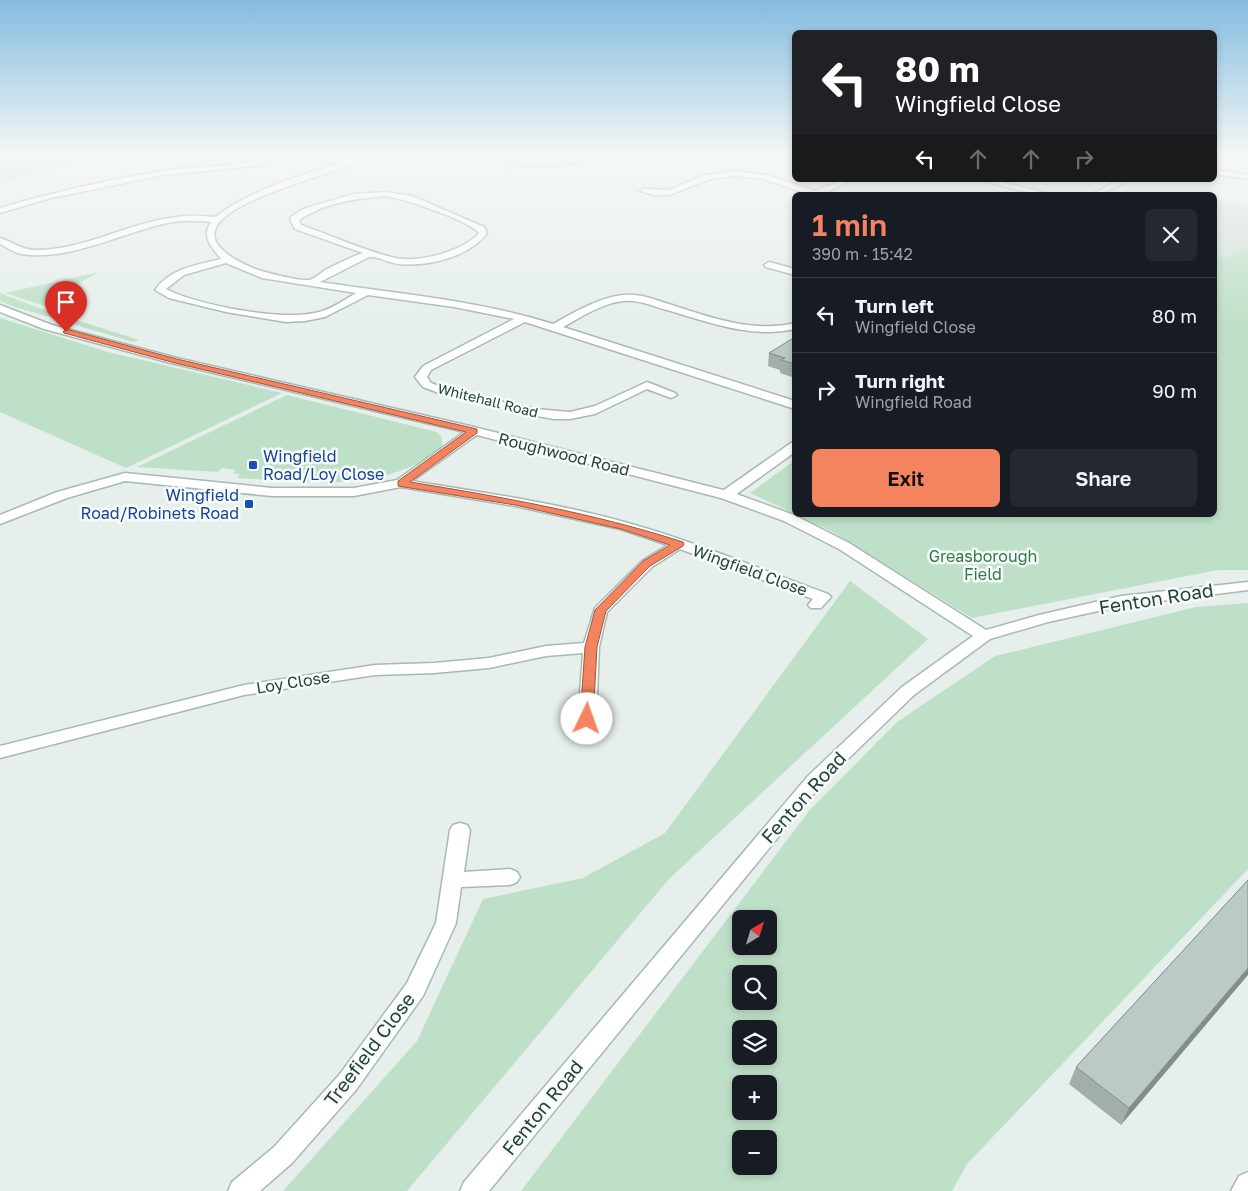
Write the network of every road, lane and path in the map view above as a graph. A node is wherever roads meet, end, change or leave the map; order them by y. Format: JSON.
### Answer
{"nodes":[{"id":1,"x":229,"y":212,"type":"edge"},
{"id":2,"x":307,"y":212,"type":"edge"},
{"id":3,"x":440,"y":212,"type":"edge"},
{"id":4,"x":217,"y":220,"type":"junction"},
{"id":5,"x":0,"y":241,"type":"edge"},
{"id":6,"x":372,"y":253,"type":"junction"},
{"id":7,"x":227,"y":260,"type":"junction"},
{"id":8,"x":769,"y":265,"type":"dead end"},
{"id":9,"x":792,"y":271,"type":"edge"},
{"id":10,"x":311,"y":283,"type":"junction"},
{"id":11,"x":366,"y":292,"type":"junction"},
{"id":12,"x":0,"y":308,"type":"edge"},
{"id":13,"x":524,"y":318,"type":"junction"},
{"id":14,"x":792,"y":326,"type":"edge"},
{"id":15,"x":555,"y":327,"type":"junction"},
{"id":16,"x":671,"y":395,"type":"dead end"},
{"id":17,"x":792,"y":403,"type":"edge"},
{"id":18,"x":474,"y":431,"type":"junction"},
{"id":19,"x":792,"y":448,"type":"edge"},
{"id":20,"x":401,"y":484,"type":"junction"},
{"id":21,"x":726,"y":495,"type":"junction"},
{"id":22,"x":0,"y":520,"type":"edge"},
{"id":23,"x":679,"y":544,"type":"junction"},
{"id":24,"x":1248,"y":586,"type":"edge"},
{"id":25,"x":816,"y":605,"type":"dead end"},
{"id":26,"x":984,"y":636,"type":"junction"},
{"id":27,"x":591,"y":647,"type":"junction"},
{"id":28,"x":587,"y":719,"type":"dead end"},
{"id":29,"x":0,"y":752,"type":"edge"},
{"id":30,"x":460,"y":830,"type":"dead end"},
{"id":31,"x":510,"y":877,"type":"dead end"},
{"id":32,"x":452,"y":880,"type":"junction"},
{"id":33,"x":1248,"y":1185,"type":"edge"},
{"id":34,"x":241,"y":1191,"type":"edge"},
{"id":35,"x":473,"y":1191,"type":"edge"},
{"id":36,"x":1244,"y":1191,"type":"edge"}],
"edges":[{"from":1,"to":4,"type":"street"},
{"from":2,"to":6,"type":"street"},
{"from":3,"to":6,"type":"street"},
{"from":4,"to":5,"type":"street"},
{"from":4,"to":7,"type":"street"},
{"from":6,"to":10,"type":"street"},
{"from":7,"to":10,"type":"street"},
{"from":7,"to":11,"type":"street"},
{"from":8,"to":9,"type":"street"},
{"from":10,"to":11,"type":"street"},
{"from":11,"to":13,"type":"street"},
{"from":12,"to":18,"type":"street","name":"Roughwood Road"},
{"from":13,"to":15,"type":"street"},
{"from":13,"to":16,"type":"street","name":"Whitehall Road"},
{"from":14,"to":15,"type":"street"},
{"from":15,"to":17,"type":"street"},
{"from":18,"to":20,"type":"street"},
{"from":18,"to":21,"type":"street","name":"Roughwood Road"},
{"from":19,"to":21,"type":"street"},
{"from":20,"to":22,"type":"street"},
{"from":20,"to":23,"type":"street","name":"Wingfield Close"},
{"from":21,"to":26,"type":"street","name":"Roughwood Road"},
{"from":23,"to":25,"type":"street","name":"Wingfield Close"},
{"from":23,"to":27,"type":"street"},
{"from":24,"to":26,"type":"street","name":"Fenton Road"},
{"from":26,"to":35,"type":"street","name":"Fenton Road"},
{"from":27,"to":28,"type":"street"},
{"from":27,"to":29,"type":"street","name":"Loy Close"},
{"from":30,"to":32,"type":"street","name":"Treefield Close"},
{"from":31,"to":32,"type":"street"},
{"from":32,"to":34,"type":"street","name":"Treefield Close"},
{"from":33,"to":36,"type":"street"}]}
